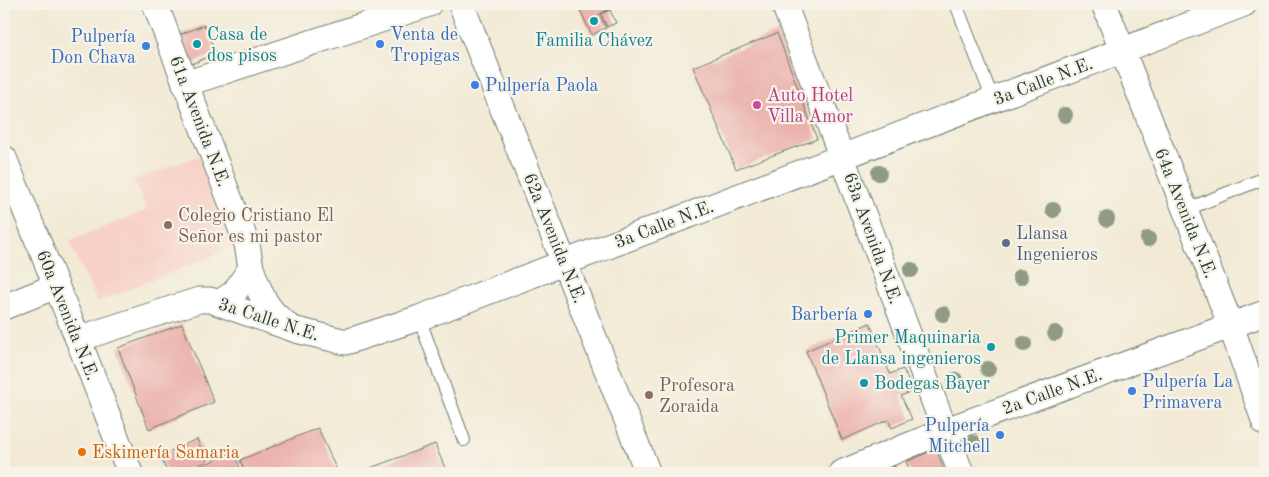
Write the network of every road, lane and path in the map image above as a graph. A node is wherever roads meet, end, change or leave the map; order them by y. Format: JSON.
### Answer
{"nodes":[{"id":1,"x":155,"y":4,"type":"edge"},
{"id":2,"x":429,"y":4,"type":"edge"},
{"id":3,"x":461,"y":4,"type":"edge"},
{"id":4,"x":784,"y":4,"type":"edge"},
{"id":5,"x":956,"y":4,"type":"edge"},
{"id":6,"x":1104,"y":4,"type":"edge"},
{"id":7,"x":1244,"y":4,"type":"edge"},
{"id":8,"x":1122,"y":50,"type":"junction"},
{"id":9,"x":185,"y":84,"type":"junction"},
{"id":10,"x":993,"y":100,"type":"junction"},
{"id":11,"x":842,"y":157,"type":"junction"},
{"id":12,"x":4,"y":158,"type":"edge"},
{"id":13,"x":1265,"y":178,"type":"edge"},
{"id":14,"x":1185,"y":210,"type":"junction"},
{"id":15,"x":565,"y":261,"type":"junction"},
{"id":16,"x":251,"y":268,"type":"junction"},
{"id":17,"x":56,"y":286,"type":"junction"},
{"id":18,"x":220,"y":302,"type":"junction"},
{"id":19,"x":4,"y":307,"type":"edge"},
{"id":20,"x":1265,"y":313,"type":"edge"},
{"id":21,"x":419,"y":318,"type":"junction"},
{"id":22,"x":1231,"y":326,"type":"junction"},
{"id":23,"x":296,"y":330,"type":"junction"},
{"id":24,"x":78,"y":339,"type":"junction"},
{"id":25,"x":1265,"y":423,"type":"edge"},
{"id":26,"x":944,"y":431,"type":"junction"},
{"id":27,"x":464,"y":440,"type":"dead end"},
{"id":28,"x":130,"y":473,"type":"edge"},
{"id":29,"x":648,"y":473,"type":"edge"},
{"id":30,"x":841,"y":473,"type":"edge"},
{"id":31,"x":961,"y":473,"type":"edge"}],
"edges":[{"from":1,"to":9,"type":"street","name":"61a Avenida N.E."},
{"from":2,"to":9,"type":"street"},
{"from":3,"to":15,"type":"street","name":"62a Avenida N.E."},
{"from":4,"to":11,"type":"street","name":"63a Avenida N.E."},
{"from":5,"to":10,"type":"lane"},
{"from":6,"to":8,"type":"street","name":"64a Avenida N.E."},
{"from":7,"to":8,"type":"street","name":"3a Calle N.E."},
{"from":8,"to":10,"type":"street","name":"3a Calle N.E."},
{"from":8,"to":14,"type":"street","name":"64a Avenida N.E."},
{"from":9,"to":16,"type":"street","name":"61a Avenida N.E."},
{"from":10,"to":11,"type":"street","name":"3a Calle N.E."},
{"from":11,"to":15,"type":"street","name":"3a Calle N.E."},
{"from":11,"to":26,"type":"street","name":"63a Avenida N.E."},
{"from":12,"to":17,"type":"street","name":"60a Avenida N.E."},
{"from":13,"to":14,"type":"lane"},
{"from":14,"to":22,"type":"street","name":"64a Avenida N.E."},
{"from":15,"to":21,"type":"street","name":"3a Calle N.E."},
{"from":15,"to":29,"type":"street","name":"62a Avenida N.E."},
{"from":16,"to":18,"type":"street"},
{"from":16,"to":23,"type":"street","name":"61a Avenida N.E."},
{"from":17,"to":19,"type":"street"},
{"from":17,"to":24,"type":"street","name":"60a Avenida N.E."},
{"from":18,"to":23,"type":"street","name":"3a Calle N.E."},
{"from":18,"to":24,"type":"street","name":"3a Calle N.E."},
{"from":20,"to":22,"type":"street","name":"2a Calle N.E."},
{"from":21,"to":23,"type":"street","name":"3a Calle N.E."},
{"from":21,"to":27,"type":"lane"},
{"from":22,"to":25,"type":"street","name":"64a Avenida N.E."},
{"from":22,"to":26,"type":"street","name":"2a Calle N.E."},
{"from":24,"to":28,"type":"street","name":"60a Avenida N.E."},
{"from":26,"to":30,"type":"street","name":"2a Calle N.E."},
{"from":26,"to":31,"type":"street","name":"63a Avenida N.E."}]}
